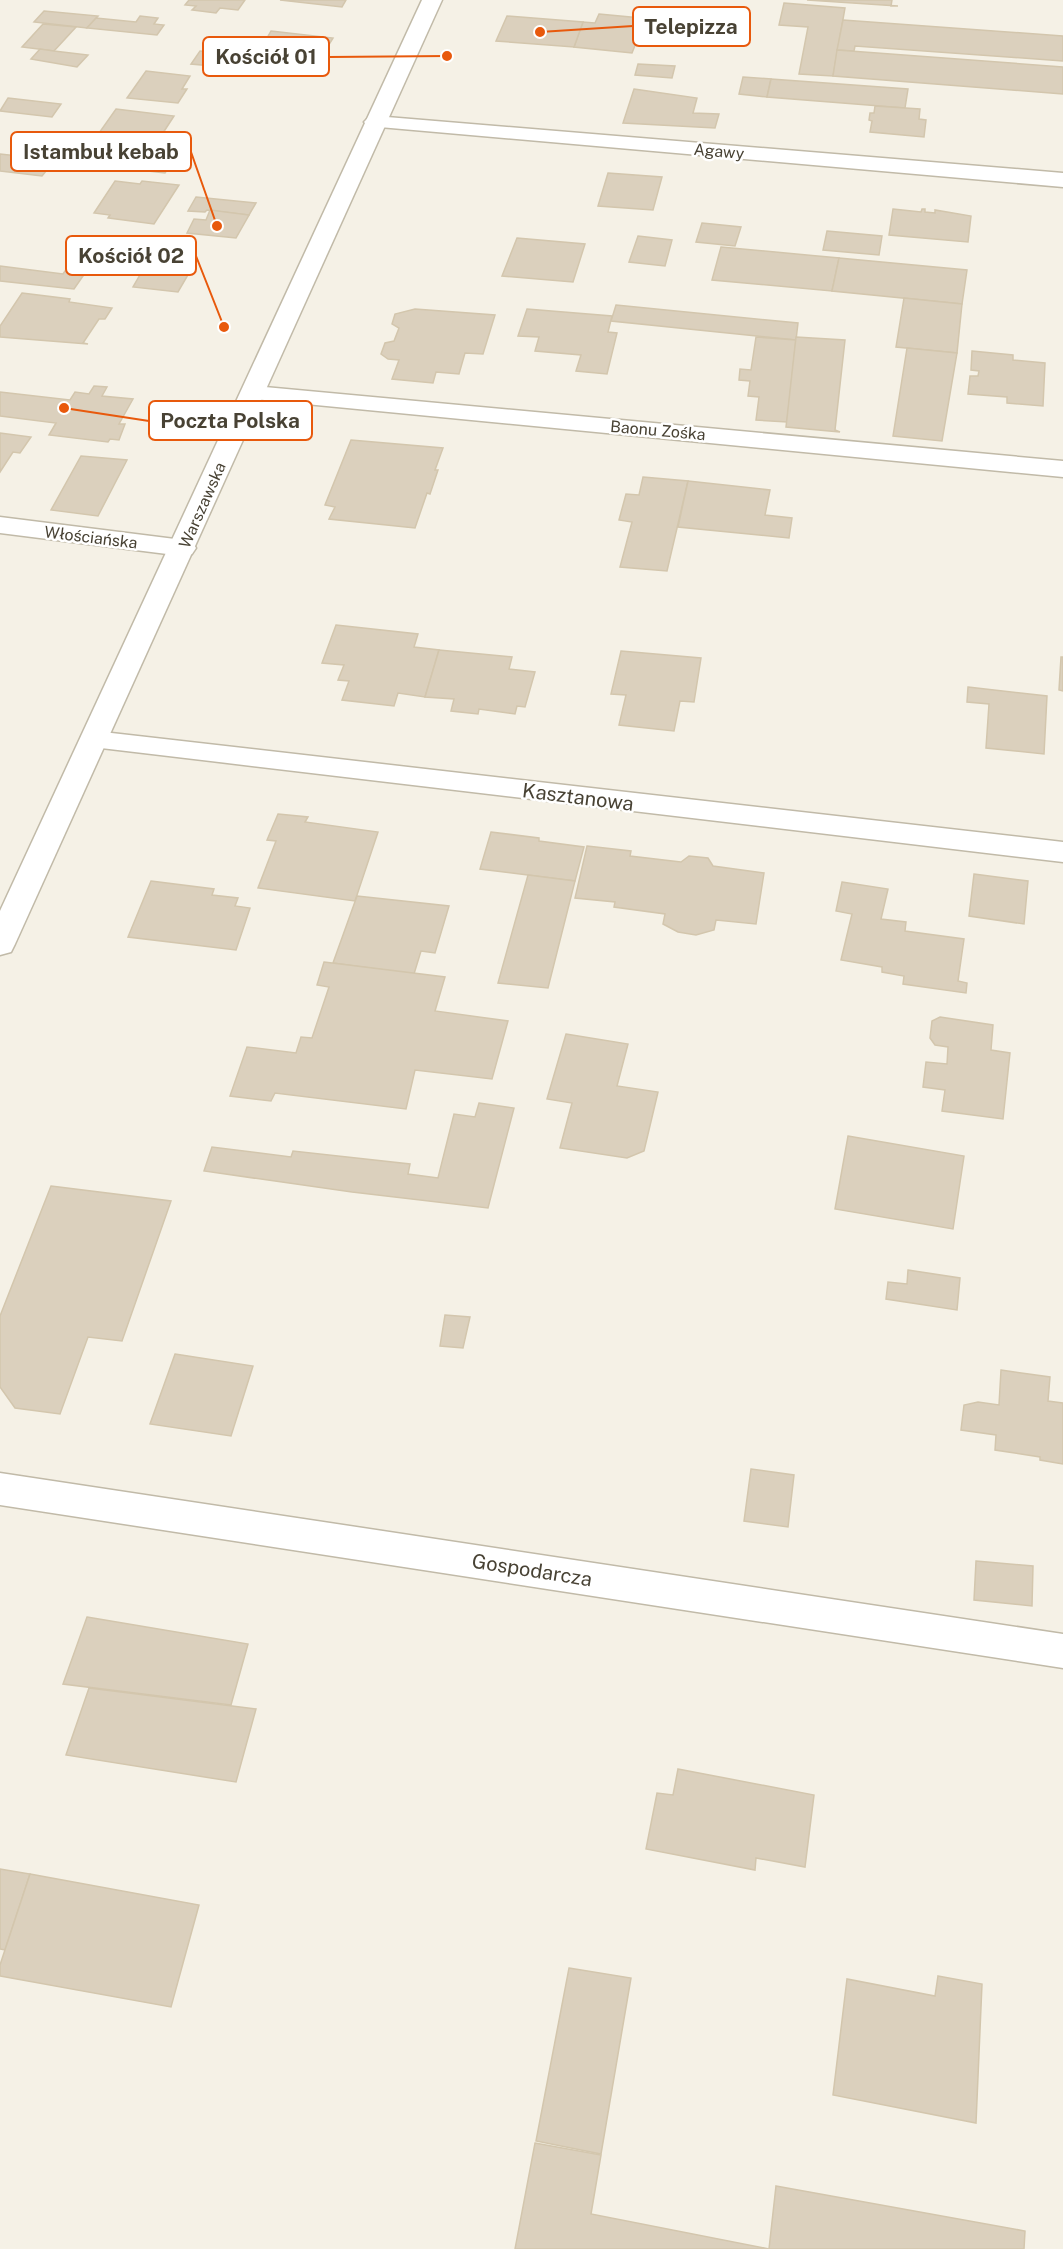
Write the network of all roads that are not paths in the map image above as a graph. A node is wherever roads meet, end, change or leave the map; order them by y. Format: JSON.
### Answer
{"nodes":[{"id":1,"x":432,"y":0,"type":"edge"},
{"id":2,"x":375,"y":122,"type":"junction"},
{"id":3,"x":1063,"y":180,"type":"edge"},
{"id":4,"x":252,"y":393,"type":"junction"},
{"id":5,"x":1063,"y":469,"type":"edge"},
{"id":6,"x":0,"y":525,"type":"edge"},
{"id":7,"x":183,"y":548,"type":"junction"},
{"id":8,"x":94,"y":740,"type":"junction"},
{"id":9,"x":1063,"y":852,"type":"edge"},
{"id":10,"x":0,"y":944,"type":"edge"},
{"id":11,"x":0,"y":1489,"type":"edge"},
{"id":12,"x":1063,"y":1651,"type":"edge"}],
"edges":[{"from":1,"to":2,"type":"street","name":"Warszawska"},
{"from":2,"to":3,"type":"street","name":"Agawy"},
{"from":2,"to":4,"type":"street","name":"Warszawska"},
{"from":4,"to":5,"type":"street","name":"Baonu Zośka"},
{"from":4,"to":7,"type":"street","name":"Warszawska"},
{"from":6,"to":7,"type":"street","name":"Włościańska"},
{"from":7,"to":8,"type":"street","name":"Warszawska"},
{"from":8,"to":9,"type":"street","name":"Kasztanowa"},
{"from":8,"to":10,"type":"street","name":"Warszawska"},
{"from":11,"to":12,"type":"street","name":"Gospodarcza"}]}
